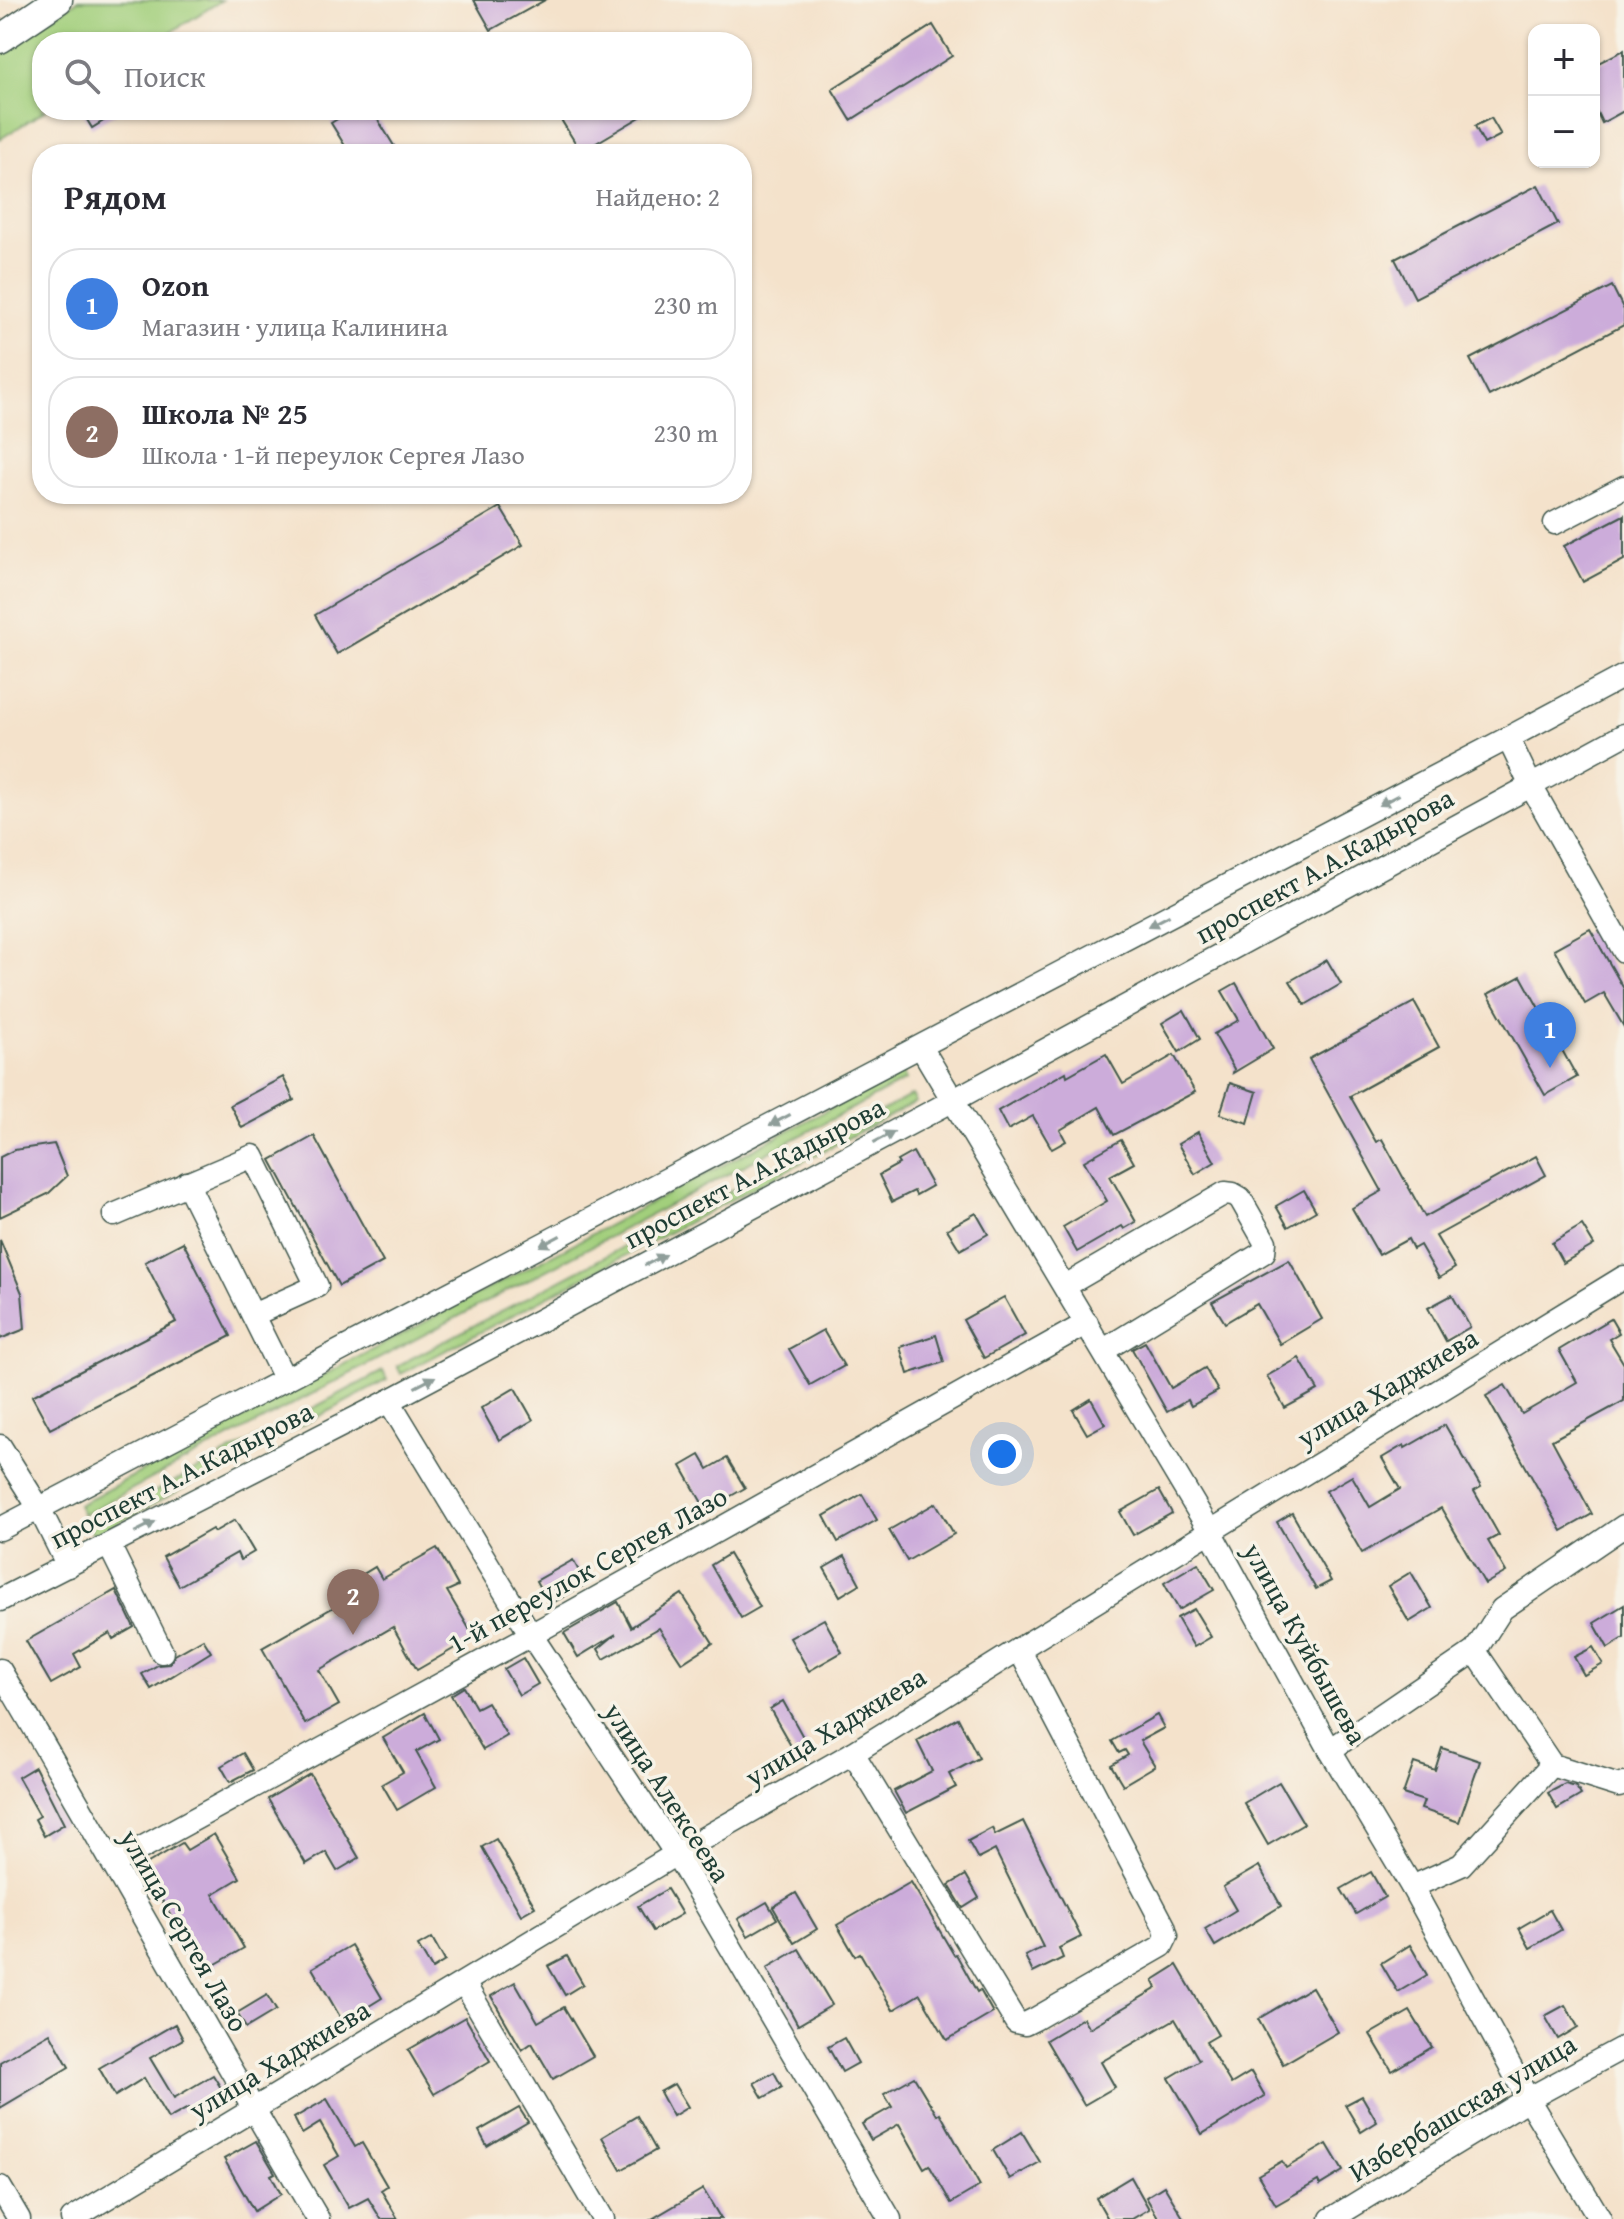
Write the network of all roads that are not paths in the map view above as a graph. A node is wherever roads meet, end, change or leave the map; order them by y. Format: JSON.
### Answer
{"nodes":[{"id":1,"x":58,"y":0,"type":"edge"},
{"id":2,"x":0,"y":39,"type":"edge"},
{"id":3,"x":1624,"y":487,"type":"edge"},
{"id":4,"x":1555,"y":523,"type":"dead end"},
{"id":5,"x":1624,"y":676,"type":"edge"},
{"id":6,"x":1624,"y":735,"type":"edge"},
{"id":7,"x":1508,"y":738,"type":"junction"},
{"id":8,"x":1531,"y":786,"type":"junction"},
{"id":9,"x":1624,"y":951,"type":"edge"},
{"id":10,"x":921,"y":1047,"type":"junction"},
{"id":11,"x":952,"y":1101,"type":"junction"},
{"id":12,"x":187,"y":1183,"type":"junction"},
{"id":13,"x":114,"y":1215,"type":"dead end"},
{"id":14,"x":1624,"y":1277,"type":"edge"},
{"id":15,"x":1065,"y":1286,"type":"junction"},
{"id":16,"x":253,"y":1315,"type":"junction"},
{"id":17,"x":1087,"y":1323,"type":"junction"},
{"id":18,"x":1104,"y":1350,"type":"junction"},
{"id":19,"x":285,"y":1380,"type":"junction"},
{"id":20,"x":389,"y":1401,"type":"junction"},
{"id":21,"x":0,"y":1446,"type":"edge"},
{"id":22,"x":39,"y":1508,"type":"junction"},
{"id":23,"x":1624,"y":1526,"type":"edge"},
{"id":24,"x":0,"y":1529,"type":"edge"},
{"id":25,"x":1210,"y":1531,"type":"junction"},
{"id":26,"x":109,"y":1545,"type":"junction"},
{"id":27,"x":68,"y":1566,"type":"junction"},
{"id":28,"x":0,"y":1600,"type":"edge"},
{"id":29,"x":531,"y":1635,"type":"junction"},
{"id":30,"x":1019,"y":1649,"type":"junction"},
{"id":31,"x":1475,"y":1651,"type":"junction"},
{"id":32,"x":162,"y":1652,"type":"dead end"},
{"id":33,"x":0,"y":1670,"type":"edge"},
{"id":34,"x":1330,"y":1750,"type":"junction"},
{"id":35,"x":853,"y":1753,"type":"junction"},
{"id":36,"x":1552,"y":1765,"type":"junction"},
{"id":37,"x":1621,"y":1785,"type":"edge"},
{"id":38,"x":676,"y":1854,"type":"junction"},
{"id":39,"x":114,"y":1863,"type":"junction"},
{"id":40,"x":1412,"y":1887,"type":"junction"},
{"id":41,"x":464,"y":1983,"type":"junction"},
{"id":42,"x":1624,"y":2047,"type":"edge"},
{"id":43,"x":1528,"y":2099,"type":"junction"},
{"id":44,"x":253,"y":2110,"type":"junction"},
{"id":45,"x":0,"y":2187,"type":"edge"},
{"id":46,"x":19,"y":2219,"type":"edge"},
{"id":47,"x":72,"y":2219,"type":"edge"},
{"id":48,"x":318,"y":2219,"type":"edge"},
{"id":49,"x":603,"y":2219,"type":"edge"},
{"id":50,"x":890,"y":2219,"type":"edge"},
{"id":51,"x":1331,"y":2219,"type":"edge"},
{"id":52,"x":1600,"y":2219,"type":"edge"}],
"edges":[{"from":1,"to":2,"type":"main road"},
{"from":3,"to":4,"type":"street"},
{"from":5,"to":7,"type":"street","name":"проспект А.А.Кадырова"},
{"from":6,"to":8,"type":"street","name":"проспект А.А.Кадырова"},
{"from":7,"to":8,"type":"street"},
{"from":7,"to":10,"type":"street","name":"проспект А.А.Кадырова","one_way":true},
{"from":8,"to":9,"type":"street"},
{"from":8,"to":11,"type":"street","name":"проспект А.А.Кадырова"},
{"from":10,"to":11,"type":"street","name":"улица Куйбышева"},
{"from":10,"to":19,"type":"street","name":"проспект А.А.Кадырова","one_way":true},
{"from":11,"to":15,"type":"street","name":"улица Куйбышева"},
{"from":20,"to":11,"type":"street","name":"проспект А.А.Кадырова","one_way":true},
{"from":12,"to":13,"type":"street"},
{"from":12,"to":16,"type":"street"},
{"from":12,"to":16,"type":"street"},
{"from":14,"to":25,"type":"street","name":"улица Хаджиева"},
{"from":15,"to":17,"type":"street","name":"улица Куйбышева"},
{"from":15,"to":18,"type":"street"},
{"from":16,"to":19,"type":"street"},
{"from":17,"to":18,"type":"street","name":"улица Куйбышева"},
{"from":17,"to":29,"type":"street","name":"1-й переулок Сергея Лазо"},
{"from":18,"to":25,"type":"street","name":"улица Куйбышева"},
{"from":19,"to":22,"type":"street","name":"проспект А.А.Кадырова"},
{"from":26,"to":20,"type":"street","name":"проспект А.А.Кадырова","one_way":true},
{"from":20,"to":29,"type":"street","name":"улица Алексеева"},
{"from":21,"to":22,"type":"street"},
{"from":22,"to":24,"type":"street","name":"проспект А.А.Кадырова"},
{"from":22,"to":27,"type":"street"},
{"from":23,"to":31,"type":"street"},
{"from":25,"to":30,"type":"street","name":"улица Хаджиева"},
{"from":25,"to":34,"type":"street","name":"улица Куйбышева"},
{"from":26,"to":27,"type":"street","name":"проспект А.А.Кадырова"},
{"from":26,"to":32,"type":"street"},
{"from":27,"to":28,"type":"street","name":"проспект А.А.Кадырова"},
{"from":29,"to":38,"type":"street","name":"улица Алексеева"},
{"from":29,"to":39,"type":"street","name":"1-й переулок Сергея Лазо"},
{"from":30,"to":35,"type":"street","name":"улица Хаджиева"},
{"from":30,"to":35,"type":"street"},
{"from":31,"to":34,"type":"street"},
{"from":31,"to":36,"type":"street"},
{"from":33,"to":39,"type":"street","name":"улица Сергея Лазо"},
{"from":34,"to":40,"type":"street","name":"улица Куйбышева"},
{"from":35,"to":38,"type":"street","name":"улица Хаджиева"},
{"from":36,"to":37,"type":"street"},
{"from":36,"to":40,"type":"street"},
{"from":38,"to":41,"type":"street","name":"улица Хаджиева"},
{"from":38,"to":50,"type":"street","name":"улица Алексеева"},
{"from":39,"to":44,"type":"street","name":"улица Сергея Лазо"},
{"from":40,"to":43,"type":"street","name":"улица Куйбышева"},
{"from":41,"to":44,"type":"street","name":"улица Хаджиева"},
{"from":41,"to":49,"type":"street"},
{"from":42,"to":43,"type":"street","name":"Избербашская улица"},
{"from":43,"to":51,"type":"street","name":"Избербашская улица"},
{"from":43,"to":52,"type":"street","name":"улица Куйбышева"},
{"from":44,"to":47,"type":"street","name":"улица Хаджиева"},
{"from":44,"to":48,"type":"street","name":"улица Сергея Лазо"},
{"from":45,"to":46,"type":"street"}]}
